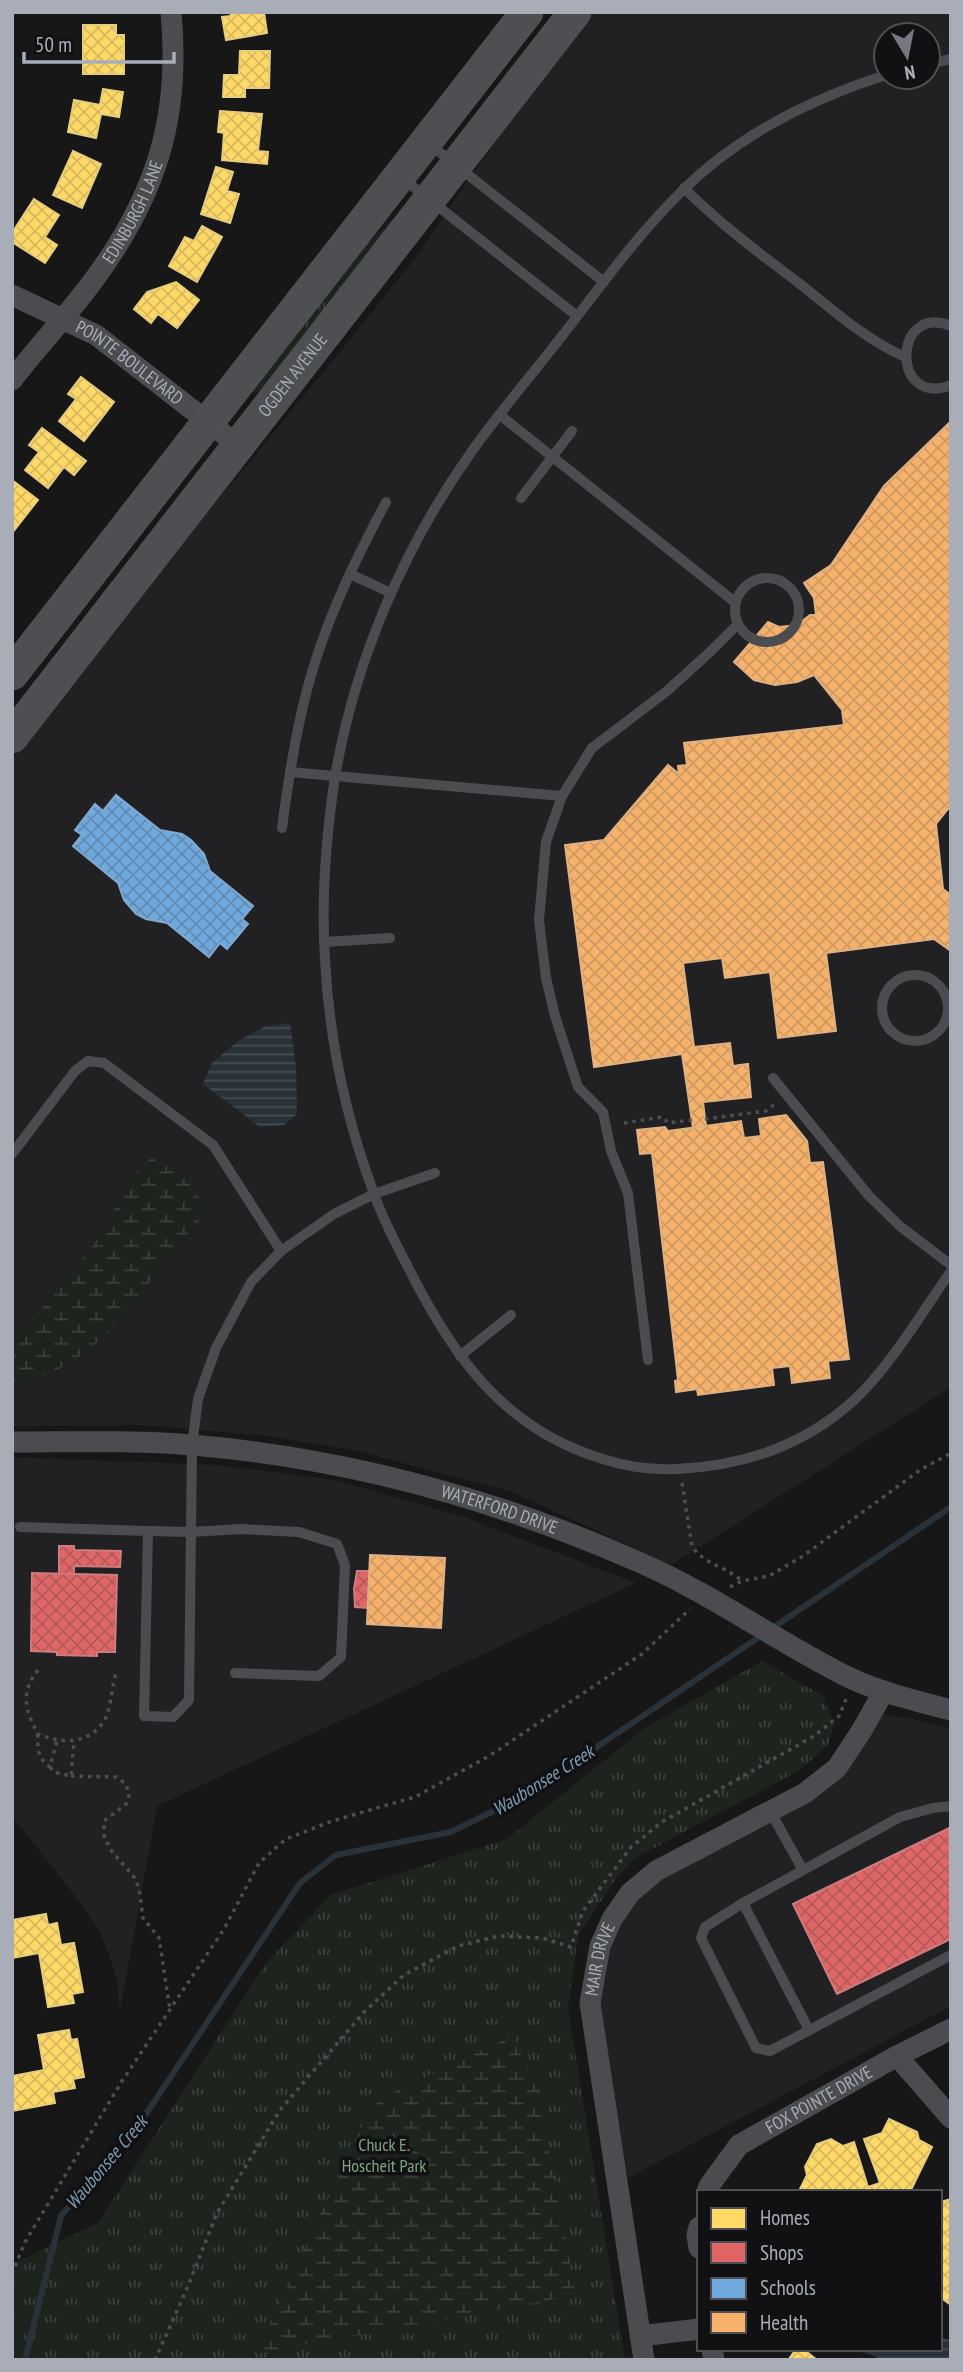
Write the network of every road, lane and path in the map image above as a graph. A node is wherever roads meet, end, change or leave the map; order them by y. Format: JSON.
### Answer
{"nodes":[{"id":1,"x":171,"y":12,"type":"edge"},
{"id":2,"x":527,"y":12,"type":"edge"},
{"id":3,"x":575,"y":12,"type":"edge"},
{"id":4,"x":872,"y":79,"type":"edge"},
{"id":5,"x":427,"y":142,"type":"junction"},
{"id":6,"x":456,"y":166,"type":"junction"},
{"id":7,"x":399,"y":177,"type":"junction"},
{"id":8,"x":684,"y":188,"type":"junction"},
{"id":9,"x":430,"y":200,"type":"junction"},
{"id":10,"x":604,"y":282,"type":"junction"},
{"id":11,"x":12,"y":295,"type":"edge"},
{"id":12,"x":577,"y":316,"type":"junction"},
{"id":13,"x":63,"y":318,"type":"junction"},
{"id":14,"x":951,"y":326,"type":"edge"},
{"id":15,"x":905,"y":357,"type":"junction"},
{"id":16,"x":12,"y":380,"type":"edge"},
{"id":17,"x":951,"y":385,"type":"edge"},
{"id":18,"x":500,"y":415,"type":"junction"},
{"id":19,"x":208,"y":421,"type":"junction"},
{"id":20,"x":572,"y":431,"type":"dead end"},
{"id":21,"x":239,"y":446,"type":"junction"},
{"id":22,"x":552,"y":458,"type":"junction"},
{"id":23,"x":521,"y":498,"type":"dead end"},
{"id":24,"x":386,"y":502,"type":"dead end"},
{"id":25,"x":350,"y":574,"type":"junction"},
{"id":26,"x":391,"y":593,"type":"junction"},
{"id":27,"x":736,"y":603,"type":"junction"},
{"id":28,"x":738,"y":624,"type":"junction"},
{"id":29,"x":12,"y":674,"type":"edge"},
{"id":30,"x":12,"y":737,"type":"edge"},
{"id":31,"x":290,"y":772,"type":"junction"},
{"id":32,"x":335,"y":777,"type":"junction"},
{"id":33,"x":562,"y":796,"type":"junction"},
{"id":34,"x":282,"y":828,"type":"dead end"},
{"id":35,"x":390,"y":938,"type":"dead end"},
{"id":36,"x":324,"y":942,"type":"junction"},
{"id":37,"x":947,"y":993,"type":"edge"},
{"id":38,"x":773,"y":1078,"type":"dead end"},
{"id":39,"x":786,"y":1094,"type":"junction"},
{"id":40,"x":705,"y":1119,"type":"dead end"},
{"id":41,"x":692,"y":1120,"type":"dead end"},
{"id":42,"x":624,"y":1122,"type":"dead end"},
{"id":43,"x":12,"y":1154,"type":"edge"},
{"id":44,"x":435,"y":1173,"type":"dead end"},
{"id":45,"x":374,"y":1194,"type":"junction"},
{"id":46,"x":281,"y":1251,"type":"junction"},
{"id":47,"x":951,"y":1265,"type":"edge"},
{"id":48,"x":951,"y":1271,"type":"edge"},
{"id":49,"x":511,"y":1315,"type":"dead end"},
{"id":50,"x":460,"y":1356,"type":"junction"},
{"id":51,"x":648,"y":1360,"type":"dead end"},
{"id":52,"x":12,"y":1442,"type":"edge"},
{"id":53,"x":192,"y":1445,"type":"junction"},
{"id":54,"x":951,"y":1454,"type":"edge"},
{"id":55,"x":682,"y":1483,"type":"dead end"},
{"id":56,"x":20,"y":1527,"type":"dead end"},
{"id":57,"x":148,"y":1531,"type":"junction"},
{"id":58,"x":191,"y":1532,"type":"junction"},
{"id":59,"x":742,"y":1581,"type":"junction"},
{"id":60,"x":726,"y":1589,"type":"dead end"},
{"id":61,"x":690,"y":1609,"type":"dead end"},
{"id":62,"x":38,"y":1670,"type":"dead end"},
{"id":63,"x":117,"y":1671,"type":"dead end"},
{"id":64,"x":235,"y":1673,"type":"dead end"},
{"id":65,"x":884,"y":1691,"type":"junction"},
{"id":66,"x":845,"y":1704,"type":"dead end"},
{"id":67,"x":951,"y":1710,"type":"edge"},
{"id":68,"x":38,"y":1734,"type":"junction"},
{"id":69,"x":57,"y":1740,"type":"junction"},
{"id":70,"x":74,"y":1741,"type":"junction"},
{"id":71,"x":50,"y":1767,"type":"junction"},
{"id":72,"x":71,"y":1776,"type":"junction"},
{"id":73,"x":951,"y":1806,"type":"edge"},
{"id":74,"x":770,"y":1811,"type":"junction"},
{"id":75,"x":803,"y":1870,"type":"junction"},
{"id":76,"x":743,"y":1903,"type":"junction"},
{"id":77,"x":951,"y":1955,"type":"edge"},
{"id":78,"x":170,"y":2010,"type":"junction"},
{"id":79,"x":951,"y":2029,"type":"edge"},
{"id":80,"x":809,"y":2030,"type":"junction"},
{"id":81,"x":897,"y":2056,"type":"junction"},
{"id":82,"x":951,"y":2118,"type":"edge"},
{"id":83,"x":708,"y":2190,"type":"edge"},
{"id":84,"x":12,"y":2274,"type":"edge"},
{"id":85,"x":697,"y":2329,"type":"edge"},
{"id":86,"x":640,"y":2336,"type":"junction"},
{"id":87,"x":155,"y":2360,"type":"edge"},
{"id":88,"x":644,"y":2360,"type":"edge"}],
"edges":[{"from":1,"to":13,"type":"street","name":"EDINBURGH LANE"},
{"from":2,"to":5,"type":"main road"},
{"from":3,"to":6,"type":"main road","name":"OGDEN AVENUE"},
{"from":4,"to":8,"type":"lane"},
{"from":5,"to":6,"type":"lane"},
{"from":5,"to":7,"type":"main road"},
{"from":6,"to":9,"type":"main road","name":"OGDEN AVENUE"},
{"from":6,"to":10,"type":"lane"},
{"from":7,"to":9,"type":"lane"},
{"from":7,"to":19,"type":"main road"},
{"from":8,"to":10,"type":"lane"},
{"from":8,"to":15,"type":"lane"},
{"from":9,"to":12,"type":"lane"},
{"from":9,"to":21,"type":"main road","name":"OGDEN AVENUE"},
{"from":10,"to":12,"type":"lane"},
{"from":11,"to":13,"type":"street","name":"POINTE BOULEVARD"},
{"from":12,"to":18,"type":"lane"},
{"from":13,"to":16,"type":"street","name":"EDINBURGH LANE"},
{"from":13,"to":19,"type":"street","name":"POINTE BOULEVARD"},
{"from":14,"to":15,"type":"lane"},
{"from":15,"to":17,"type":"lane"},
{"from":18,"to":22,"type":"lane"},
{"from":18,"to":26,"type":"lane"},
{"from":19,"to":21,"type":"street","name":"POINTE BOULEVARD"},
{"from":19,"to":29,"type":"main road"},
{"from":20,"to":22,"type":"lane"},
{"from":21,"to":30,"type":"main road","name":"OGDEN AVENUE"},
{"from":22,"to":23,"type":"lane"},
{"from":22,"to":27,"type":"lane"},
{"from":24,"to":25,"type":"lane"},
{"from":25,"to":26,"type":"lane"},
{"from":25,"to":31,"type":"lane"},
{"from":26,"to":32,"type":"lane"},
{"from":27,"to":28,"type":"lane"},
{"from":27,"to":28,"type":"lane"},
{"from":28,"to":33,"type":"lane"},
{"from":31,"to":32,"type":"lane"},
{"from":31,"to":34,"type":"lane"},
{"from":32,"to":33,"type":"lane"},
{"from":32,"to":36,"type":"lane"},
{"from":33,"to":51,"type":"lane"},
{"from":35,"to":36,"type":"lane"},
{"from":36,"to":45,"type":"lane"},
{"from":37,"to":37,"type":"lane"},
{"from":38,"to":39,"type":"lane"},
{"from":39,"to":40,"type":"path"},
{"from":39,"to":47,"type":"lane"},
{"from":41,"to":42,"type":"path"},
{"from":43,"to":46,"type":"lane"},
{"from":44,"to":45,"type":"lane"},
{"from":45,"to":46,"type":"lane"},
{"from":45,"to":50,"type":"lane"},
{"from":46,"to":53,"type":"lane"},
{"from":48,"to":50,"type":"lane"},
{"from":49,"to":50,"type":"lane"},
{"from":52,"to":53,"type":"street","name":"WATERFORD DRIVE"},
{"from":53,"to":58,"type":"lane"},
{"from":53,"to":65,"type":"street","name":"WATERFORD DRIVE"},
{"from":54,"to":59,"type":"path"},
{"from":55,"to":59,"type":"path"},
{"from":56,"to":57,"type":"lane"},
{"from":57,"to":58,"type":"lane"},
{"from":57,"to":58,"type":"lane"},
{"from":58,"to":64,"type":"lane"},
{"from":59,"to":60,"type":"path"},
{"from":61,"to":78,"type":"path"},
{"from":62,"to":68,"type":"path"},
{"from":63,"to":70,"type":"path"},
{"from":65,"to":67,"type":"street","name":"WATERFORD DRIVE"},
{"from":65,"to":74,"type":"street","name":"MAIR DRIVE"},
{"from":66,"to":87,"type":"path"},
{"from":68,"to":69,"type":"path"},
{"from":68,"to":71,"type":"path"},
{"from":69,"to":70,"type":"path"},
{"from":69,"to":71,"type":"path"},
{"from":70,"to":72,"type":"path"},
{"from":71,"to":72,"type":"path"},
{"from":72,"to":78,"type":"path"},
{"from":73,"to":75,"type":"lane"},
{"from":74,"to":75,"type":"lane"},
{"from":74,"to":86,"type":"street","name":"MAIR DRIVE"},
{"from":75,"to":76,"type":"lane"},
{"from":76,"to":80,"type":"lane"},
{"from":76,"to":80,"type":"lane"},
{"from":77,"to":80,"type":"lane"},
{"from":78,"to":84,"type":"path"},
{"from":79,"to":81,"type":"street","name":"FOX POINTE DRIVE"},
{"from":81,"to":82,"type":"street"},
{"from":81,"to":83,"type":"street","name":"FOX POINTE DRIVE"},
{"from":85,"to":86,"type":"street"},
{"from":86,"to":88,"type":"street","name":"MAIR DRIVE"}]}
